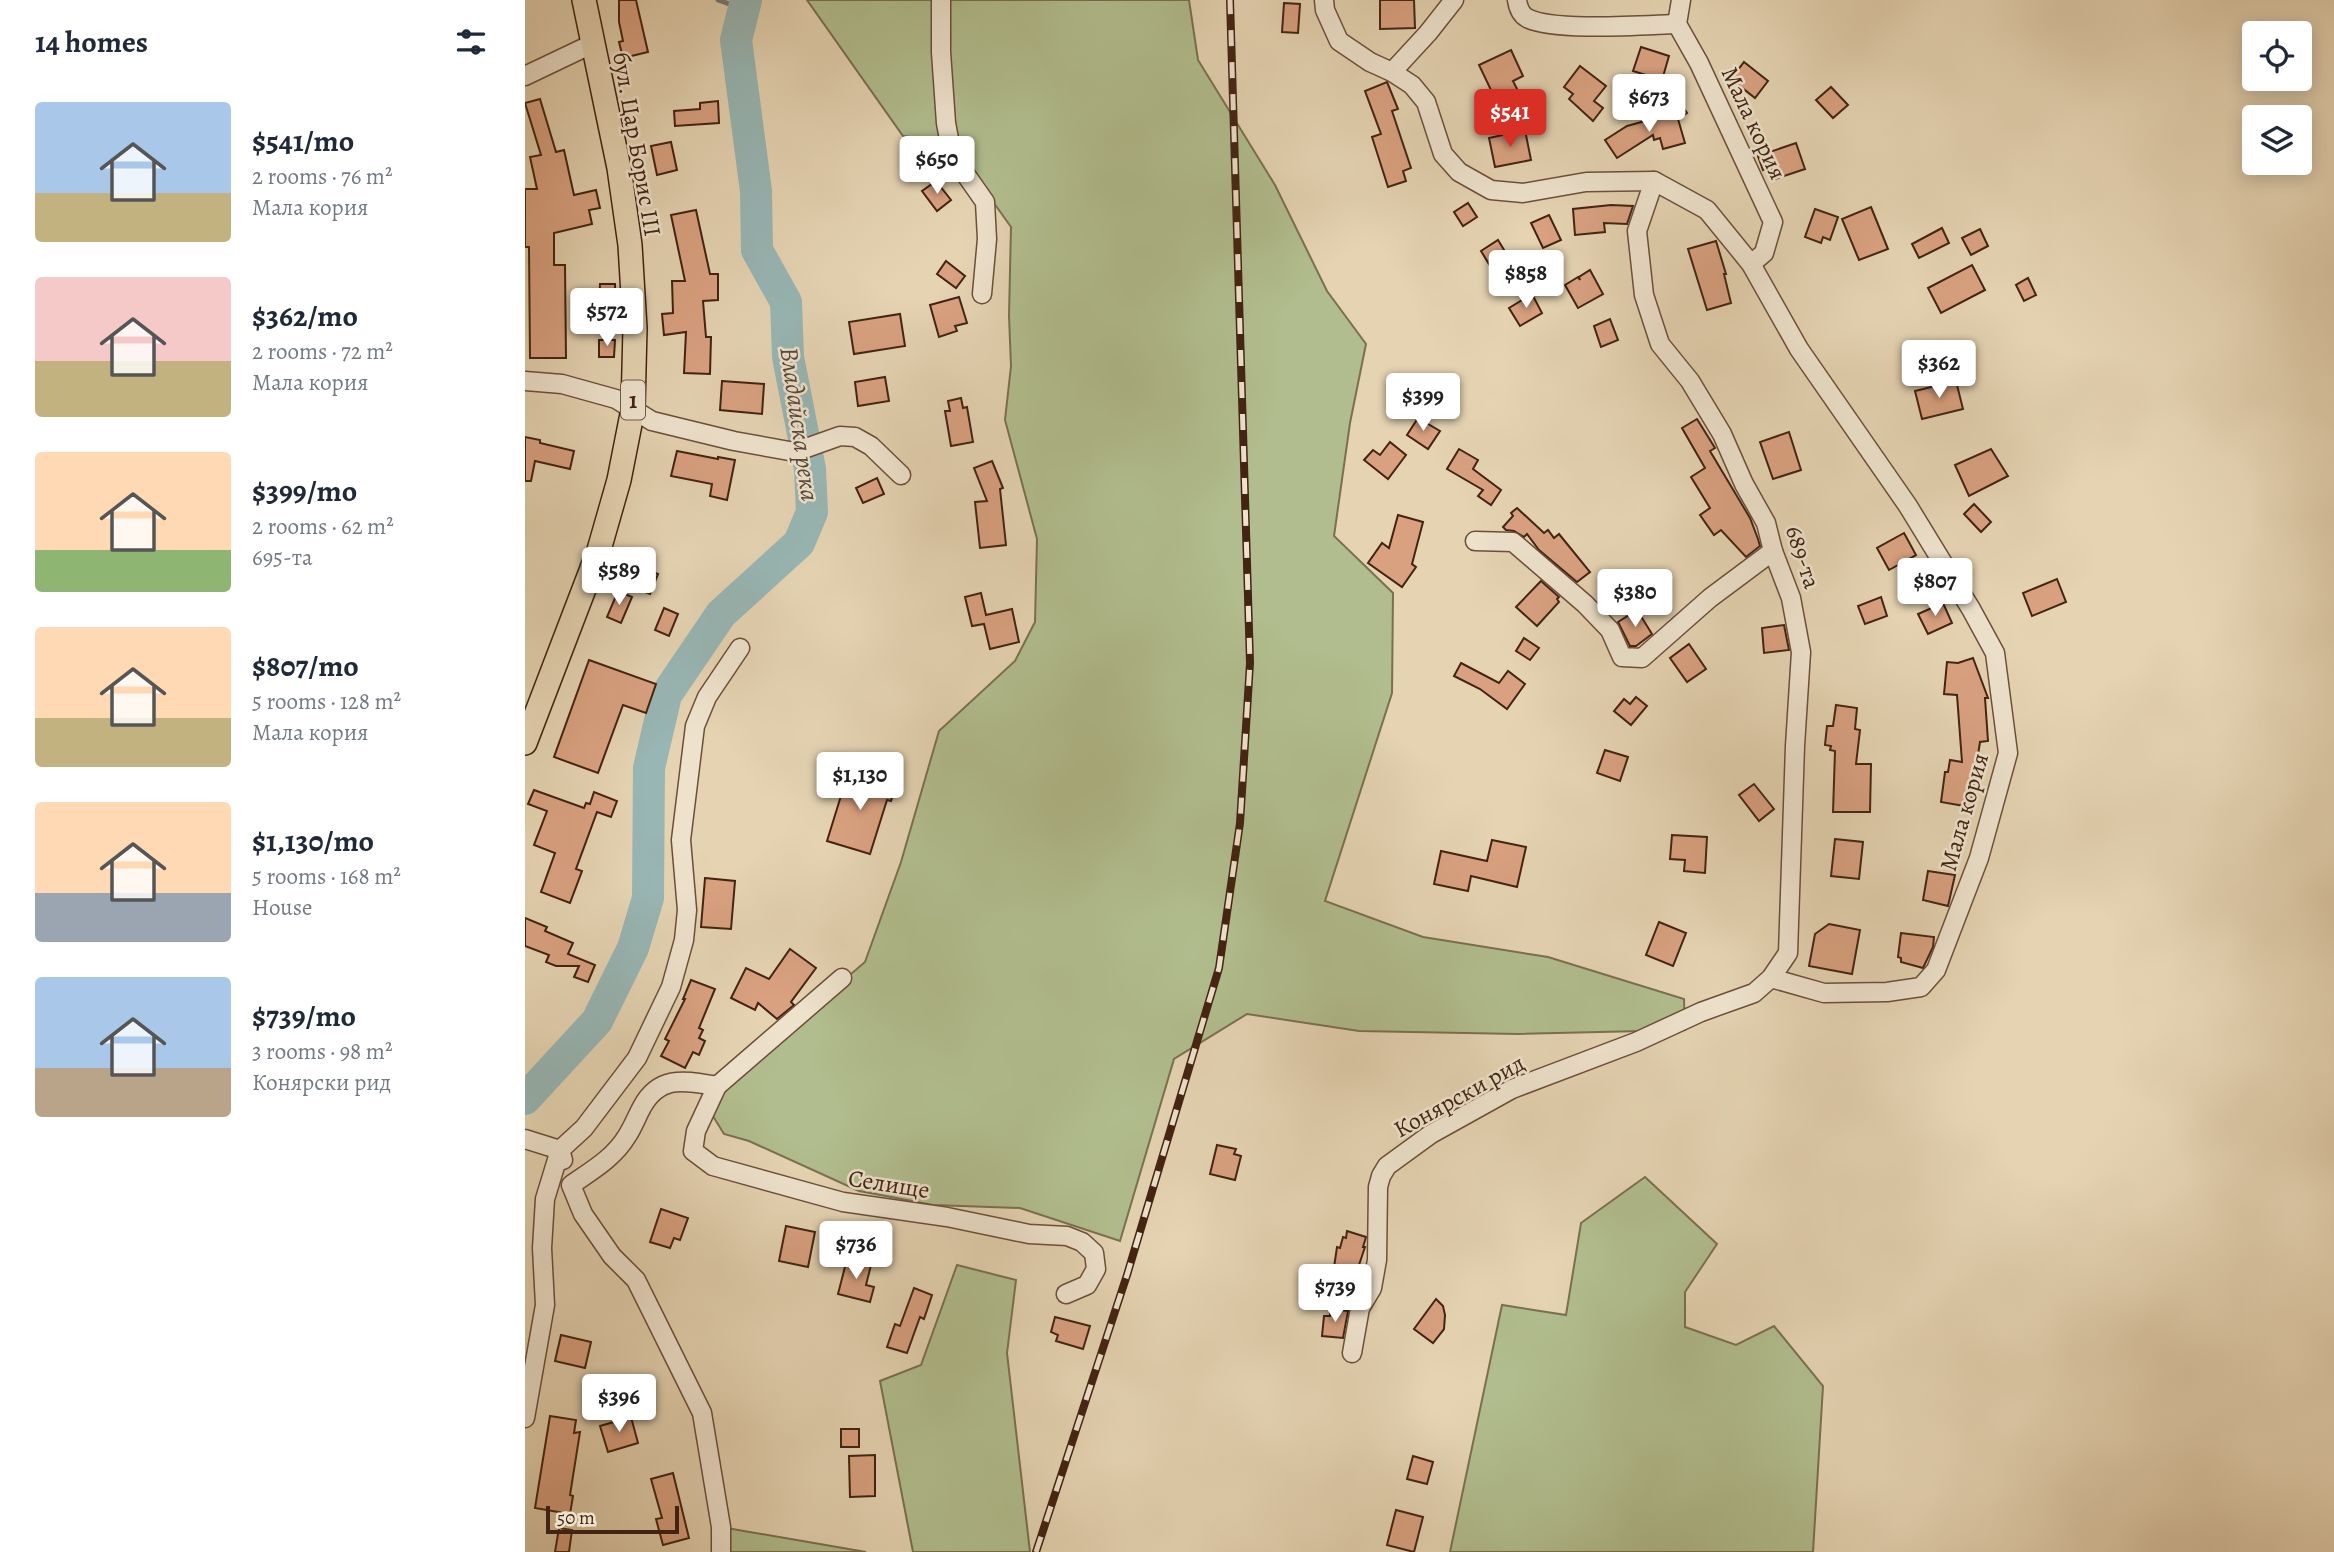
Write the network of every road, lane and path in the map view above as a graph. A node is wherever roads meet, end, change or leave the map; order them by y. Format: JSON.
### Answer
{"nodes":[{"id":1,"x":584,"y":0,"type":"edge"},
{"id":2,"x":941,"y":0,"type":"edge"},
{"id":3,"x":1324,"y":0,"type":"edge"},
{"id":4,"x":1454,"y":0,"type":"edge"},
{"id":5,"x":1517,"y":0,"type":"edge"},
{"id":6,"x":1681,"y":0,"type":"edge"},
{"id":7,"x":1677,"y":24,"type":"junction"},
{"id":8,"x":592,"y":44,"type":"junction"},
{"id":9,"x":1392,"y":72,"type":"junction"},
{"id":10,"x":525,"y":76,"type":"edge"},
{"id":11,"x":1654,"y":181,"type":"junction"},
{"id":12,"x":1751,"y":264,"type":"junction"},
{"id":13,"x":982,"y":294,"type":"dead end"},
{"id":14,"x":525,"y":381,"type":"edge"},
{"id":15,"x":633,"y":409,"type":"junction"},
{"id":16,"x":901,"y":475,"type":"dead end"},
{"id":17,"x":1475,"y":541,"type":"dead end"},
{"id":18,"x":1773,"y":551,"type":"junction"},
{"id":19,"x":740,"y":648,"type":"dead end"},
{"id":20,"x":525,"y":743,"type":"edge"},
{"id":21,"x":842,"y":978,"type":"dead end"},
{"id":22,"x":1771,"y":978,"type":"junction"},
{"id":23,"x":717,"y":1086,"type":"junction"},
{"id":24,"x":533,"y":1142,"type":"edge"},
{"id":25,"x":560,"y":1150,"type":"junction"},
{"id":26,"x":571,"y":1185,"type":"junction"},
{"id":27,"x":545,"y":1199,"type":"junction"},
{"id":28,"x":1066,"y":1294,"type":"dead end"},
{"id":29,"x":1352,"y":1353,"type":"dead end"},
{"id":30,"x":525,"y":1418,"type":"edge"},
{"id":31,"x":721,"y":1552,"type":"edge"}],
"edges":[{"from":1,"to":8,"type":"main road","name":"бул. Цар Борис III","number":"1"},
{"from":2,"to":13,"type":"street"},
{"from":3,"to":9,"type":"street","name":"Мала кория"},
{"from":4,"to":9,"type":"street"},
{"from":5,"to":7,"type":"street"},
{"from":6,"to":7,"type":"street"},
{"from":7,"to":12,"type":"street","name":"Мала кория"},
{"from":8,"to":10,"type":"street"},
{"from":8,"to":15,"type":"main road","name":"бул. Цар Борис III","number":"1"},
{"from":9,"to":11,"type":"street","name":"Мала кория"},
{"from":11,"to":12,"type":"street","name":"Мала кория"},
{"from":11,"to":18,"type":"street","name":"689-та"},
{"from":12,"to":22,"type":"street","name":"Мала кория"},
{"from":14,"to":15,"type":"street"},
{"from":15,"to":16,"type":"street"},
{"from":15,"to":20,"type":"main road","name":"бул. Цар Борис III","number":"1"},
{"from":17,"to":18,"type":"street"},
{"from":18,"to":22,"type":"street","name":"689-та"},
{"from":19,"to":25,"type":"street"},
{"from":21,"to":23,"type":"street"},
{"from":22,"to":29,"type":"street","name":"Конярски рид"},
{"from":23,"to":26,"type":"street"},
{"from":23,"to":28,"type":"street","name":"Селище"},
{"from":24,"to":25,"type":"street"},
{"from":25,"to":26,"type":"street"},
{"from":25,"to":27,"type":"street"},
{"from":26,"to":27,"type":"street"},
{"from":26,"to":31,"type":"street"},
{"from":27,"to":30,"type":"street"}]}
